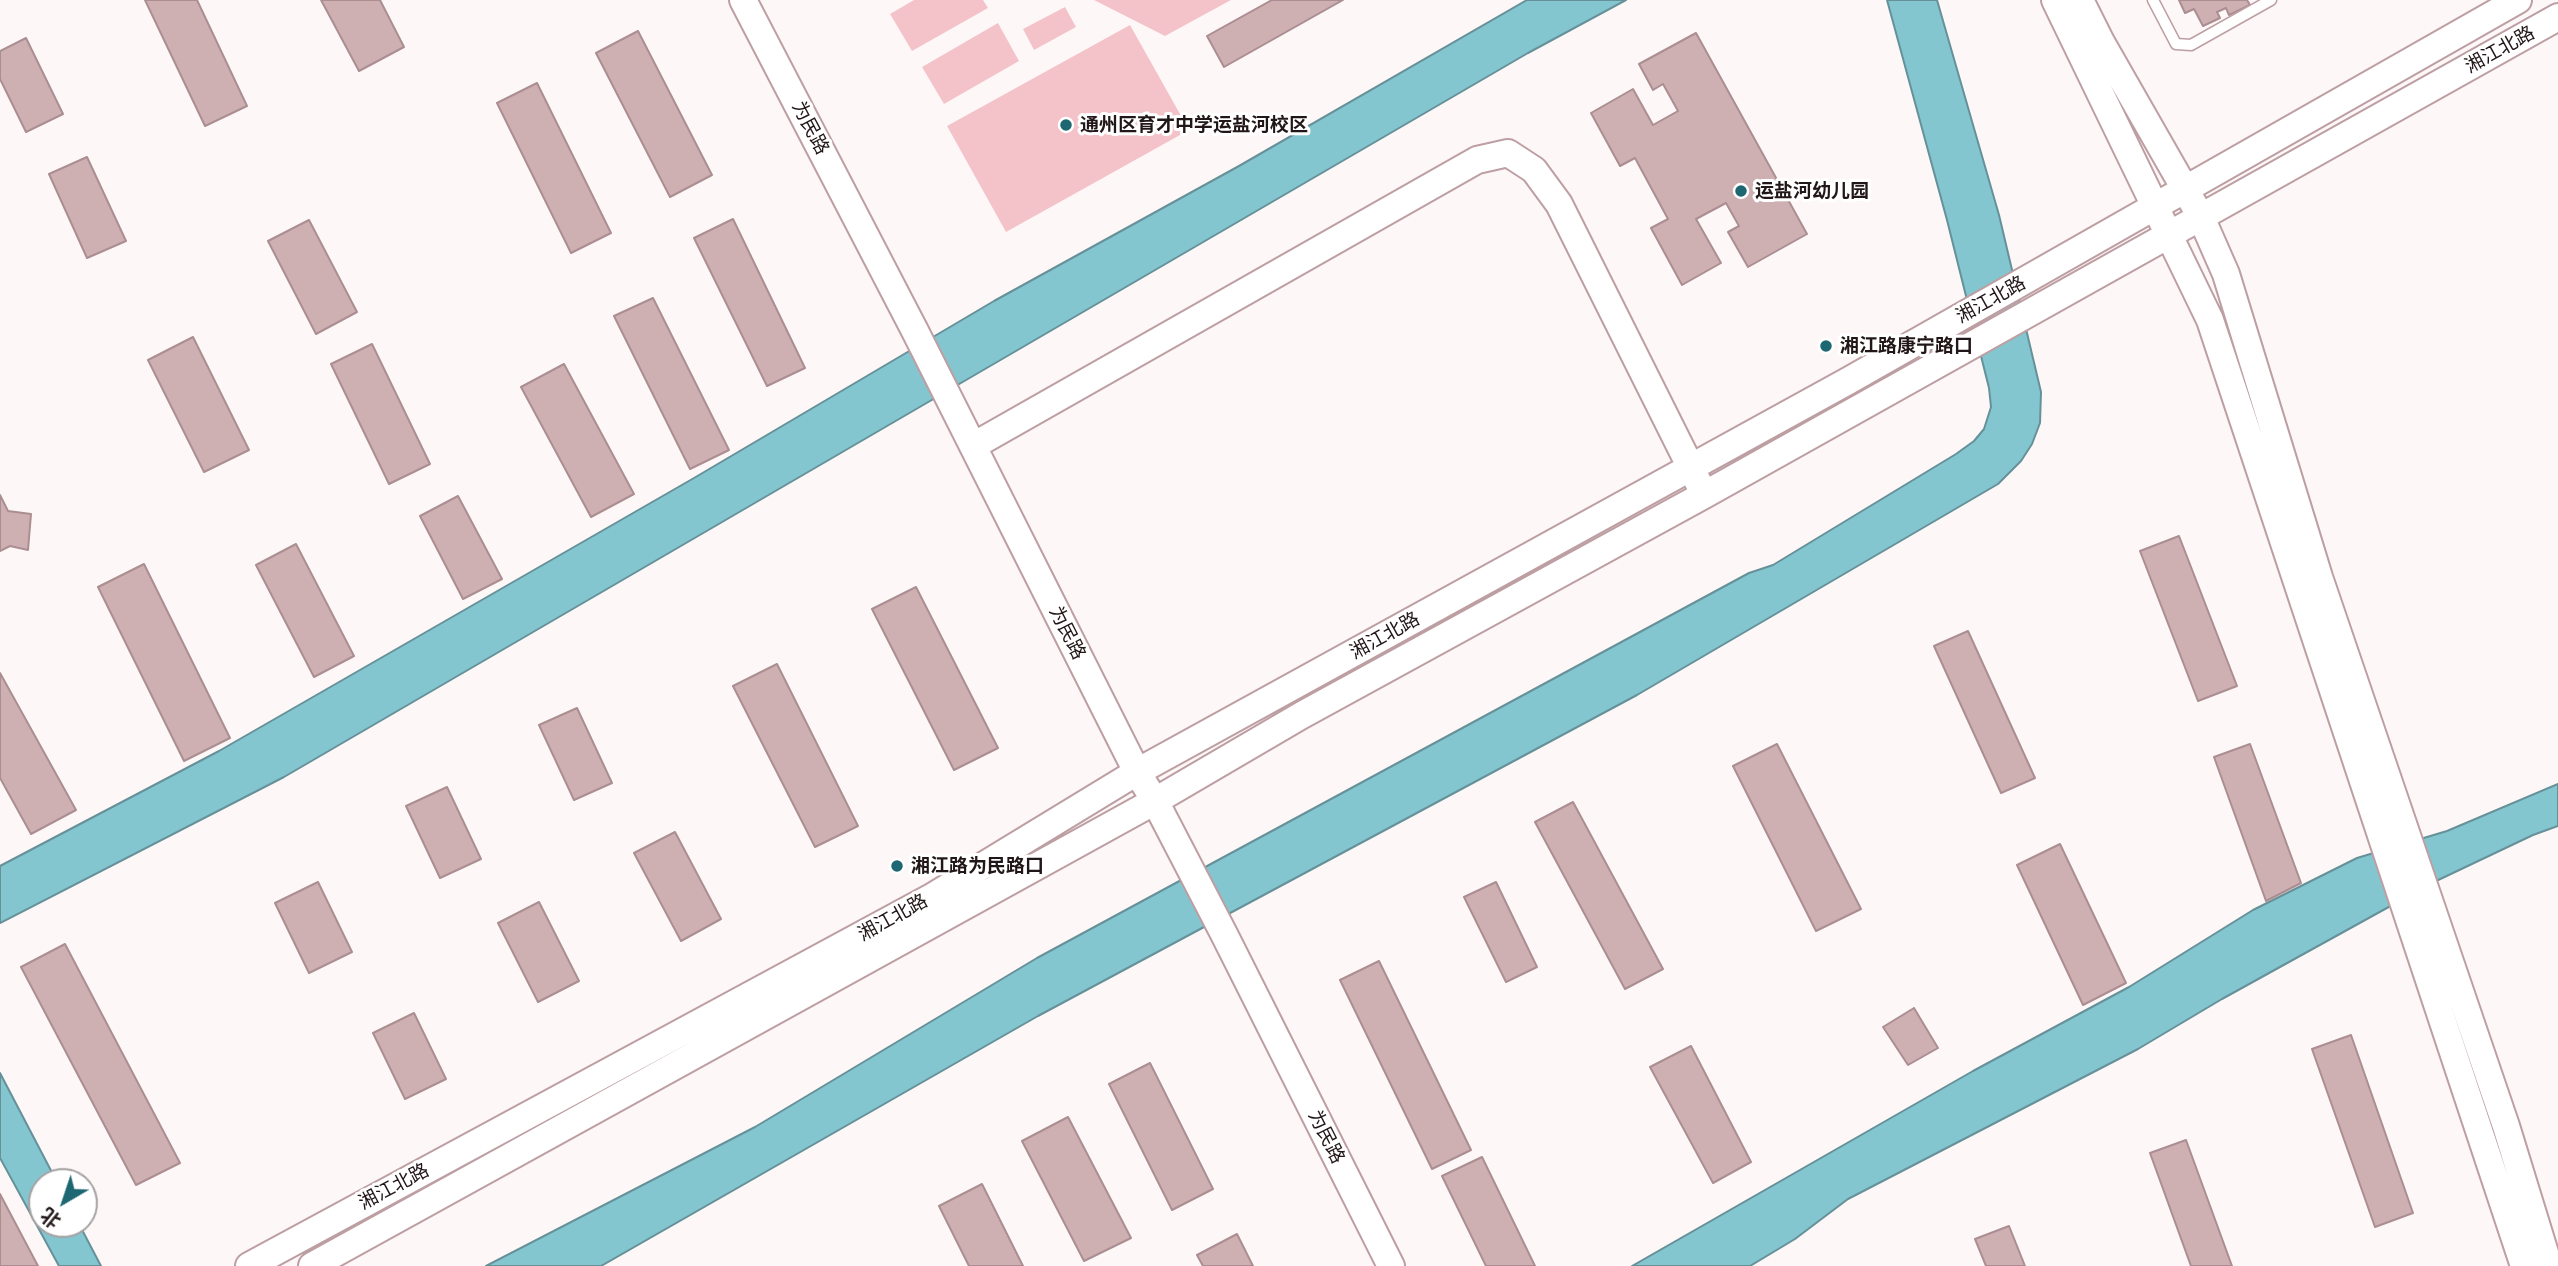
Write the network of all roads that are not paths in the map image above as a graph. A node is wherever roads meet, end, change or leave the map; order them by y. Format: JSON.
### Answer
{"nodes":[{"id":1,"x":743,"y":0,"type":"edge"},
{"id":2,"x":2055,"y":0,"type":"edge"},
{"id":3,"x":2080,"y":0,"type":"edge"},
{"id":4,"x":2153,"y":0,"type":"edge"},
{"id":5,"x":2272,"y":0,"type":"edge"},
{"id":6,"x":2518,"y":0,"type":"edge"},
{"id":7,"x":2558,"y":17,"type":"edge"},
{"id":8,"x":2185,"y":189,"type":"junction"},
{"id":9,"x":2155,"y":206,"type":"junction"},
{"id":10,"x":2201,"y":217,"type":"junction"},
{"id":11,"x":2167,"y":236,"type":"junction"},
{"id":12,"x":973,"y":446,"type":"junction"},
{"id":13,"x":1691,"y":467,"type":"junction"},
{"id":14,"x":1704,"y":495,"type":"junction"},
{"id":15,"x":1137,"y":772,"type":"junction"},
{"id":16,"x":1155,"y":801,"type":"junction"},
{"id":17,"x":2387,"y":818,"type":"junction"},
{"id":18,"x":2421,"y":914,"type":"junction"},
{"id":19,"x":249,"y":1266,"type":"edge"},
{"id":20,"x":312,"y":1266,"type":"edge"},
{"id":21,"x":1391,"y":1266,"type":"edge"},
{"id":22,"x":2524,"y":1266,"type":"edge"},
{"id":23,"x":2549,"y":1266,"type":"edge"}],
"edges":[{"from":1,"to":12,"type":"street","name":"为民路"},
{"from":2,"to":9,"type":"street"},
{"from":3,"to":8,"type":"street"},
{"from":4,"to":5,"type":"lane"},
{"from":6,"to":8,"type":"street","name":"湘江北路"},
{"from":7,"to":10,"type":"street","name":"湘江北路"},
{"from":8,"to":9,"type":"street","name":"湘江北路"},
{"from":8,"to":10,"type":"street"},
{"from":9,"to":11,"type":"street"},
{"from":9,"to":13,"type":"street","name":"湘江北路"},
{"from":10,"to":11,"type":"street","name":"湘江北路"},
{"from":10,"to":17,"type":"street"},
{"from":11,"to":14,"type":"street","name":"湘江北路"},
{"from":11,"to":17,"type":"street"},
{"from":12,"to":13,"type":"street"},
{"from":12,"to":15,"type":"street","name":"为民路"},
{"from":13,"to":14,"type":"street"},
{"from":13,"to":15,"type":"street","name":"湘江北路"},
{"from":14,"to":16,"type":"street","name":"湘江北路"},
{"from":15,"to":16,"type":"street","name":"为民路"},
{"from":15,"to":19,"type":"street","name":"湘江北路"},
{"from":16,"to":20,"type":"street","name":"湘江北路"},
{"from":16,"to":21,"type":"street","name":"为民路"},
{"from":17,"to":18,"type":"street"},
{"from":18,"to":22,"type":"street"},
{"from":18,"to":23,"type":"street"}]}
